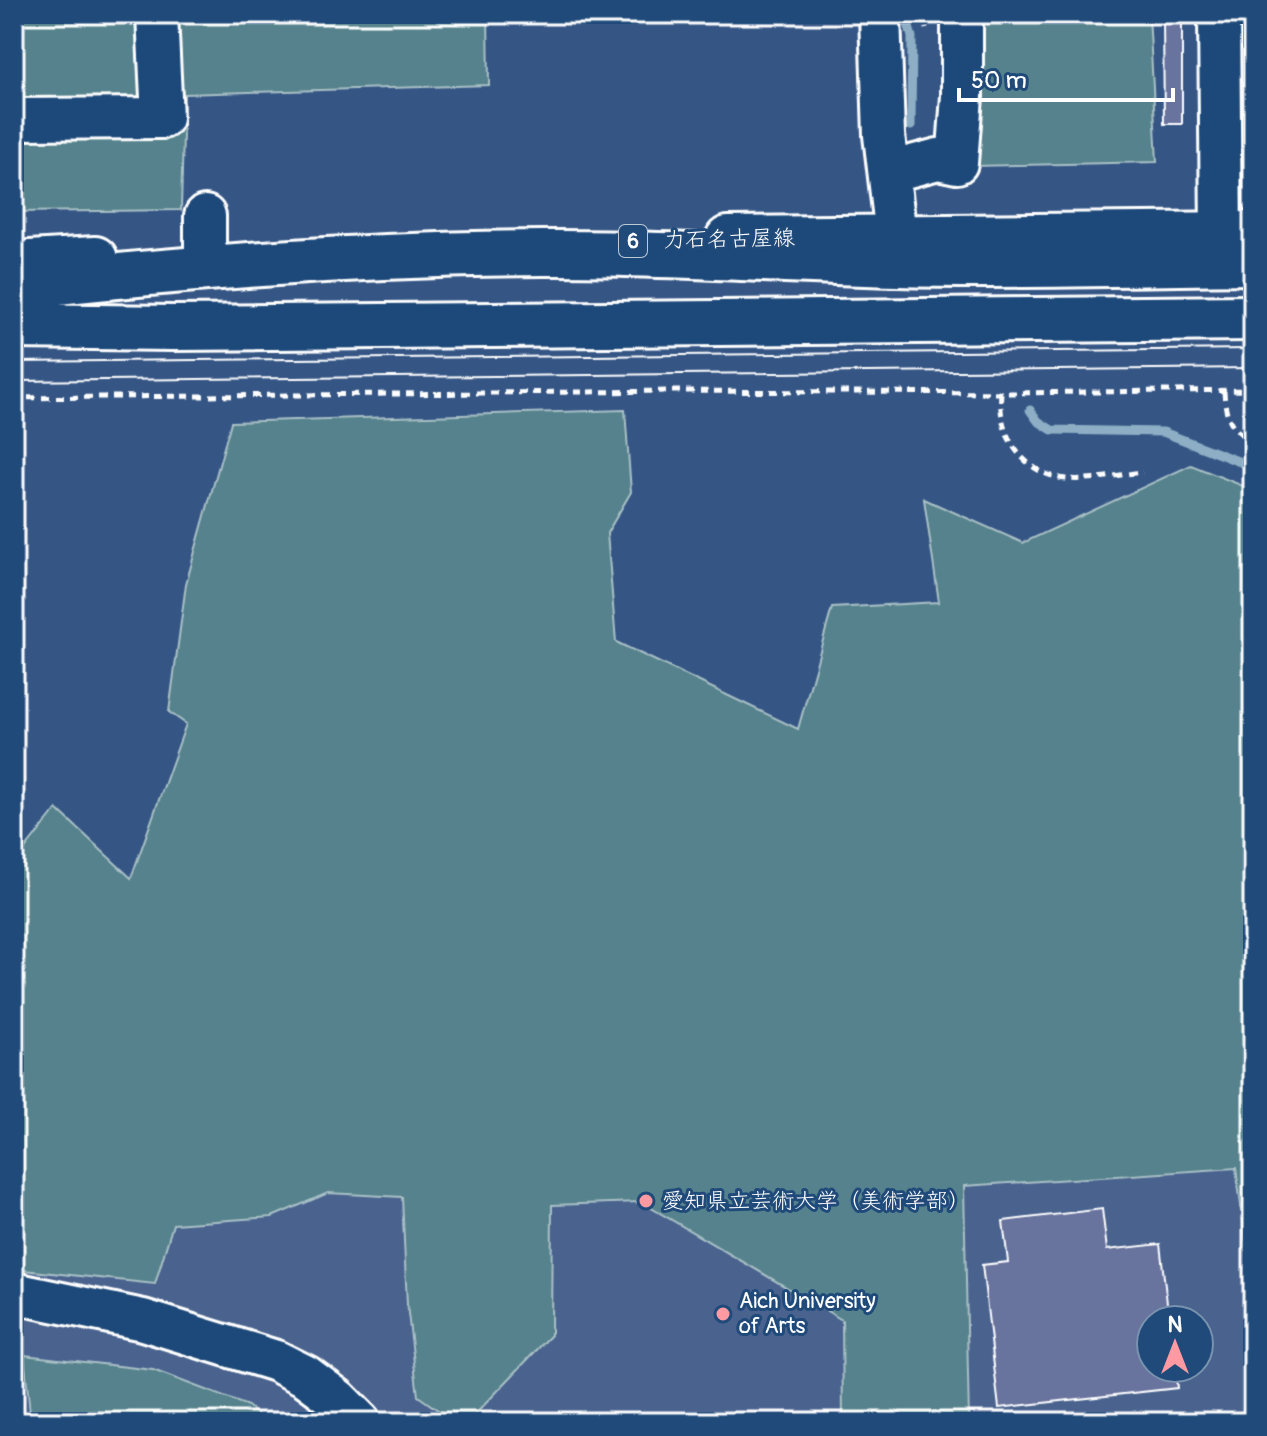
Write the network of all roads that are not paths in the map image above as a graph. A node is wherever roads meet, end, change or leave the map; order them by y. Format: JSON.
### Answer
{"nodes":[{"id":1,"x":157,"y":14,"type":"edge"},
{"id":2,"x":880,"y":14,"type":"edge"},
{"id":3,"x":962,"y":14,"type":"edge"},
{"id":4,"x":1219,"y":14,"type":"edge"},
{"id":5,"x":14,"y":119,"type":"edge"},
{"id":6,"x":889,"y":172,"type":"junction"},
{"id":7,"x":1237,"y":234,"type":"edge"},
{"id":8,"x":896,"y":236,"type":"junction"},
{"id":9,"x":1253,"y":262,"type":"edge"},
{"id":10,"x":14,"y":264,"type":"edge"},
{"id":11,"x":1038,"y":277,"type":"junction"},
{"id":12,"x":14,"y":287,"type":"edge"},
{"id":13,"x":1253,"y":287,"type":"edge"},
{"id":14,"x":14,"y":313,"type":"edge"},
{"id":15,"x":1253,"y":318,"type":"edge"},
{"id":16,"x":14,"y":326,"type":"edge"},
{"id":17,"x":14,"y":1293,"type":"edge"},
{"id":18,"x":360,"y":1422,"type":"edge"}],
"edges":[{"from":1,"to":5,"type":"street"},
{"from":2,"to":6,"type":"street"},
{"from":3,"to":6,"type":"street"},
{"from":4,"to":7,"type":"street"},
{"from":6,"to":8,"type":"street"},
{"from":7,"to":8,"type":"main road","name":"力石名古屋線","number":"6"},
{"from":8,"to":10,"type":"main road","name":"力石名古屋線","number":"6"},
{"from":9,"to":11,"type":"main road"},
{"from":11,"to":12,"type":"main road"},
{"from":11,"to":13,"type":"main road"},
{"from":11,"to":14,"type":"main road"},
{"from":15,"to":16,"type":"main road"},
{"from":17,"to":18,"type":"street"}]}
